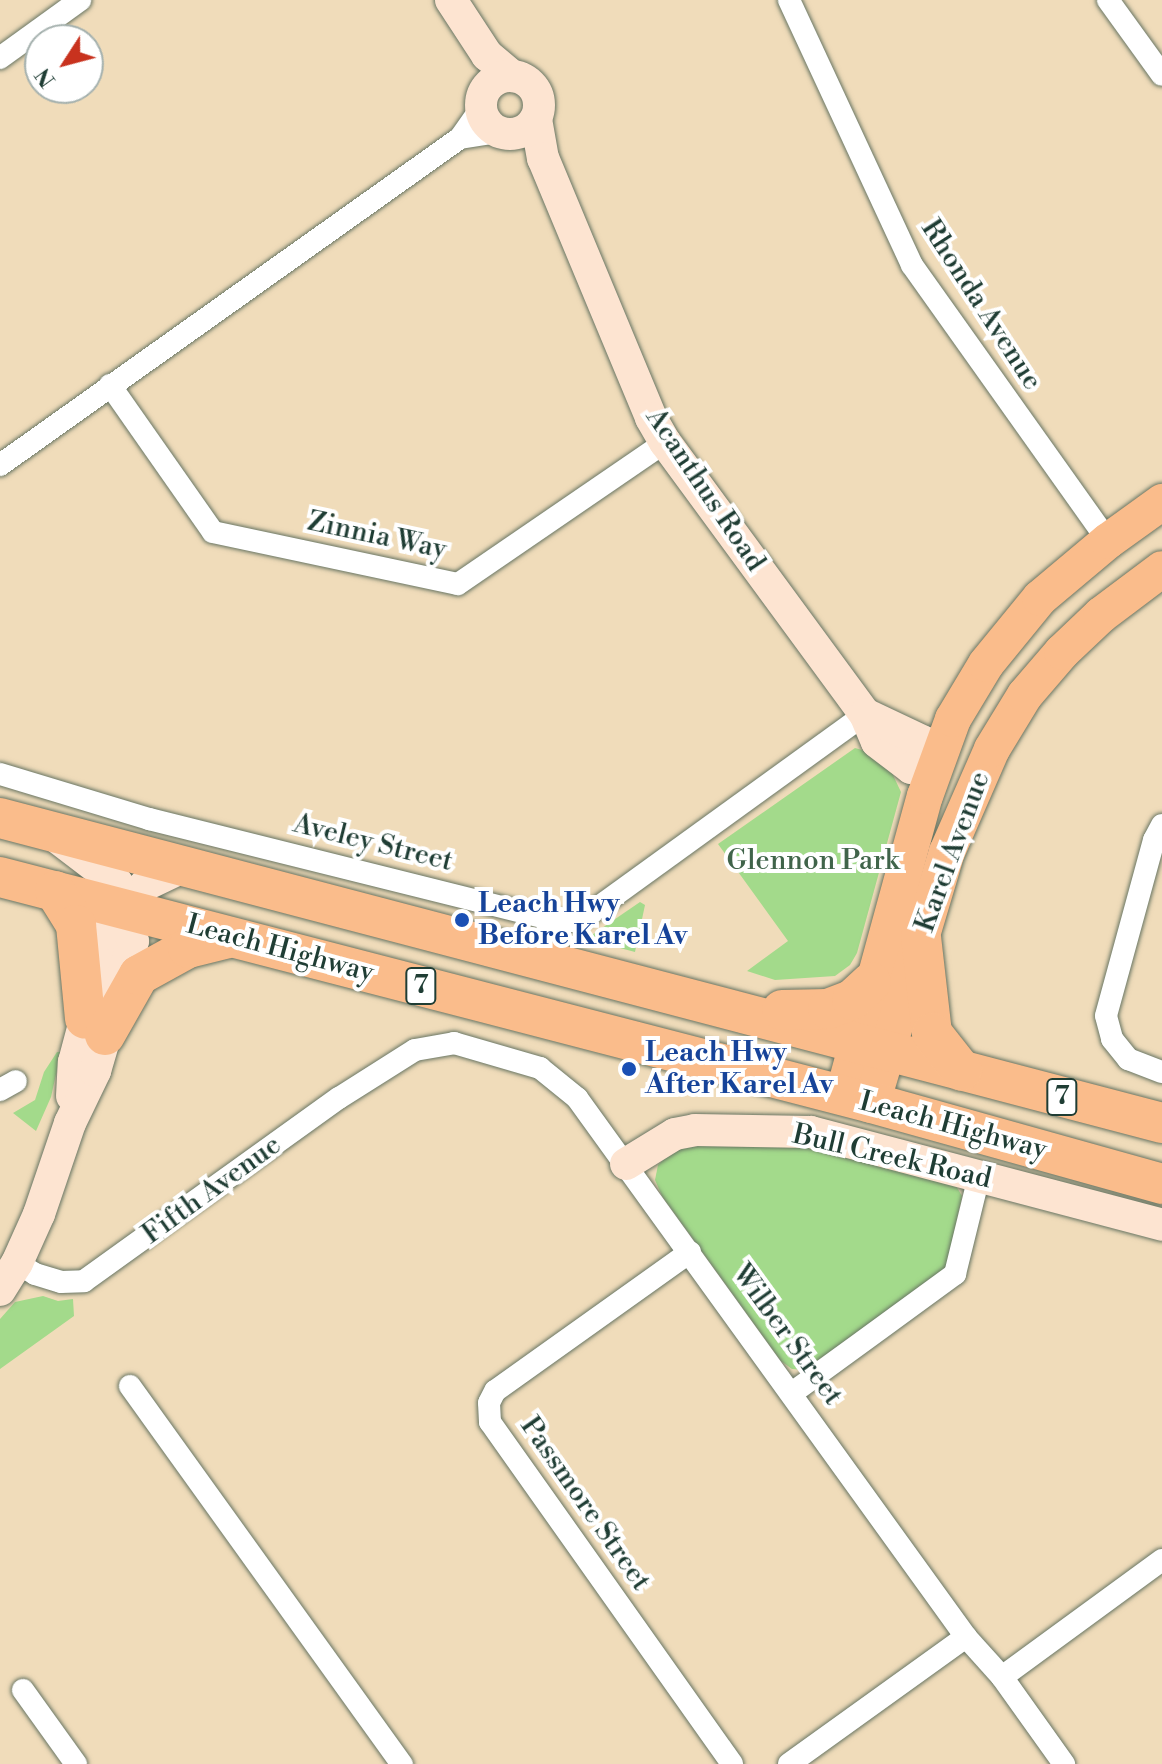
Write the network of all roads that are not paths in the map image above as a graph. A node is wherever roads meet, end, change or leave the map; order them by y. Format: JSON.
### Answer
{"nodes":[{"id":1,"x":451,"y":0,"type":"edge"},
{"id":2,"x":789,"y":0,"type":"edge"},
{"id":3,"x":1108,"y":0,"type":"edge"},
{"id":4,"x":78,"y":1,"type":"edge"},
{"id":5,"x":0,"y":58,"type":"edge"},
{"id":6,"x":1161,"y":71,"type":"edge"},
{"id":7,"x":504,"y":101,"type":"junction"},
{"id":8,"x":110,"y":385,"type":"junction"},
{"id":9,"x":665,"y":442,"type":"junction"},
{"id":10,"x":0,"y":465,"type":"edge"},
{"id":11,"x":1162,"y":502,"type":"edge"},
{"id":12,"x":1108,"y":541,"type":"junction"},
{"id":13,"x":1162,"y":569,"type":"edge"},
{"id":14,"x":865,"y":714,"type":"junction"},
{"id":15,"x":992,"y":749,"type":"junction"},
{"id":16,"x":932,"y":770,"type":"junction"},
{"id":17,"x":0,"y":774,"type":"edge"},
{"id":18,"x":0,"y":818,"type":"edge"},
{"id":19,"x":1162,"y":825,"type":"edge"},
{"id":20,"x":46,"y":830,"type":"junction"},
{"id":21,"x":955,"y":831,"type":"junction"},
{"id":22,"x":185,"y":866,"type":"junction"},
{"id":23,"x":0,"y":877,"type":"edge"},
{"id":24,"x":55,"y":891,"type":"junction"},
{"id":25,"x":119,"y":907,"type":"junction"},
{"id":26,"x":233,"y":937,"type":"junction"},
{"id":27,"x":921,"y":937,"type":"junction"},
{"id":28,"x":871,"y":982,"type":"junction"},
{"id":29,"x":742,"y":1011,"type":"junction"},
{"id":30,"x":95,"y":1027,"type":"junction"},
{"id":31,"x":872,"y":1047,"type":"junction"},
{"id":32,"x":399,"y":1058,"type":"joint"},
{"id":33,"x":962,"y":1071,"type":"junction"},
{"id":34,"x":1162,"y":1072,"type":"edge"},
{"id":35,"x":857,"y":1099,"type":"junction"},
{"id":36,"x":1162,"y":1123,"type":"edge"},
{"id":37,"x":626,"y":1164,"type":"junction"},
{"id":38,"x":979,"y":1176,"type":"junction"},
{"id":39,"x":1162,"y":1184,"type":"edge"},
{"id":40,"x":1162,"y":1225,"type":"edge"},
{"id":41,"x":690,"y":1252,"type":"junction"},
{"id":42,"x":8,"y":1276,"type":"edge"},
{"id":43,"x":130,"y":1386,"type":"dead end"},
{"id":44,"x":792,"y":1393,"type":"junction"},
{"id":45,"x":1162,"y":1560,"type":"edge"},
{"id":46,"x":966,"y":1637,"type":"junction"},
{"id":47,"x":1002,"y":1677,"type":"junction"},
{"id":48,"x":23,"y":1690,"type":"dead end"},
{"id":49,"x":76,"y":1764,"type":"edge"},
{"id":50,"x":402,"y":1764,"type":"edge"},
{"id":51,"x":732,"y":1764,"type":"edge"},
{"id":52,"x":789,"y":1764,"type":"edge"},
{"id":53,"x":1064,"y":1764,"type":"edge"}],
"edges":[{"from":1,"to":7,"type":"street","name":"Acanthus Road"},
{"from":2,"to":12,"type":"street","name":"Rhonda Avenue"},
{"from":3,"to":6,"type":"street"},
{"from":4,"to":5,"type":"street"},
{"from":7,"to":8,"type":"street"},
{"from":7,"to":9,"type":"street","name":"Acanthus Road"},
{"from":8,"to":9,"type":"street","name":"Zinnia Way"},
{"from":8,"to":10,"type":"street"},
{"from":9,"to":14,"type":"street","name":"Acanthus Road"},
{"from":11,"to":12,"type":"main road","name":"Karel Avenue"},
{"from":12,"to":16,"type":"main road","name":"Karel Avenue"},
{"from":13,"to":15,"type":"main road","name":"Karel Avenue"},
{"from":14,"to":16,"type":"street","name":"Acanthus Road"},
{"from":14,"to":17,"type":"street","name":"Aveley Street"},
{"from":15,"to":16,"type":"main road"},
{"from":15,"to":21,"type":"main road","name":"Karel Avenue"},
{"from":16,"to":21,"type":"main road"},
{"from":16,"to":28,"type":"main road","name":"Karel Avenue"},
{"from":18,"to":20,"type":"highway","name":"Leach Highway","number":"7"},
{"from":19,"to":34,"type":"street"},
{"from":20,"to":22,"type":"highway","name":"Leach Highway","number":"7"},
{"from":20,"to":25,"type":"street"},
{"from":21,"to":27,"type":"main road","name":"Karel Avenue"},
{"from":22,"to":25,"type":"street"},
{"from":22,"to":29,"type":"highway","name":"Leach Highway","number":"7"},
{"from":23,"to":24,"type":"highway","name":"Leach Highway","number":"7"},
{"from":24,"to":25,"type":"highway","name":"Leach Highway","number":"7"},
{"from":24,"to":30,"type":"highway"},
{"from":25,"to":26,"type":"highway","name":"Leach Highway","number":"7"},
{"from":25,"to":30,"type":"street","name":"Fifth Avenue"},
{"from":26,"to":30,"type":"highway"},
{"from":26,"to":35,"type":"highway","name":"Leach Highway","number":"7"},
{"from":27,"to":31,"type":"main road","name":"Karel Avenue"},
{"from":27,"to":33,"type":"highway"},
{"from":28,"to":29,"type":"highway"},
{"from":28,"to":31,"type":"main road","name":"Karel Avenue"},
{"from":29,"to":31,"type":"highway","name":"Leach Highway","number":"7"},
{"from":30,"to":42,"type":"street","name":"Fifth Avenue"},
{"from":31,"to":33,"type":"highway","name":"Leach Highway","number":"7"},
{"from":31,"to":35,"type":"main road","name":"Karel Avenue"},
{"from":32,"to":37,"type":"street","name":"Wilber Street"},
{"from":32,"to":42,"type":"street","name":"Fifth Avenue"},
{"from":33,"to":36,"type":"highway","name":"Leach Highway","number":"7"},
{"from":35,"to":39,"type":"highway","name":"Leach Highway","number":"7"},
{"from":37,"to":38,"type":"street","name":"Bull Creek Road"},
{"from":37,"to":41,"type":"street","name":"Wilber Street"},
{"from":38,"to":40,"type":"street","name":"Bull Creek Road"},
{"from":38,"to":44,"type":"street"},
{"from":41,"to":44,"type":"street","name":"Wilber Street"},
{"from":41,"to":51,"type":"street","name":"Passmore Street"},
{"from":43,"to":50,"type":"street"},
{"from":44,"to":46,"type":"street","name":"Wilber Street"},
{"from":45,"to":47,"type":"street"},
{"from":46,"to":47,"type":"street","name":"Wilber Street"},
{"from":46,"to":52,"type":"street"},
{"from":47,"to":53,"type":"street","name":"Wilber Street"},
{"from":48,"to":49,"type":"street"}]}
